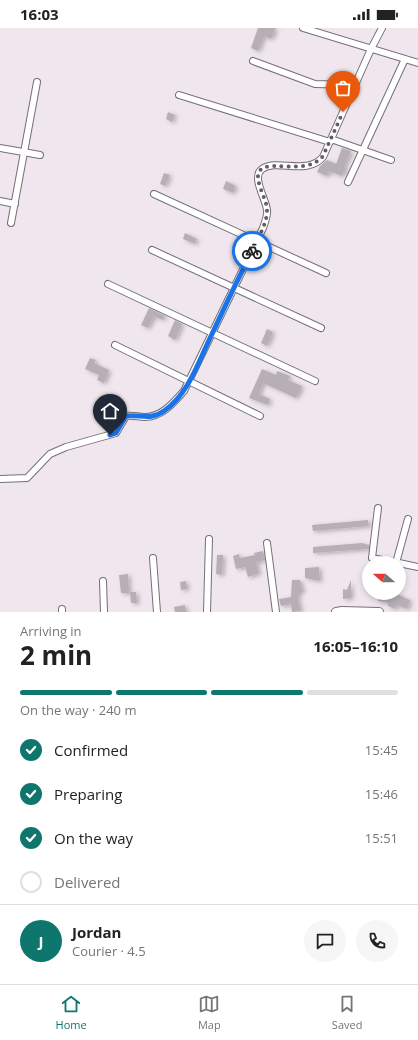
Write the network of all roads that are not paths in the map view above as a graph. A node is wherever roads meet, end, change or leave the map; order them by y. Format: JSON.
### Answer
{"nodes":[{"id":1,"x":302,"y":28,"type":"edge"},
{"id":2,"x":382,"y":28,"type":"edge"},
{"id":3,"x":371,"y":49,"type":"junction"},
{"id":4,"x":405,"y":59,"type":"junction"},
{"id":5,"x":254,"y":61,"type":"dead end"},
{"id":6,"x":418,"y":63,"type":"edge"},
{"id":7,"x":37,"y":82,"type":"dead end"},
{"id":8,"x":355,"y":85,"type":"junction"},
{"id":9,"x":178,"y":95,"type":"dead end"},
{"id":10,"x":330,"y":140,"type":"junction"},
{"id":11,"x":0,"y":148,"type":"edge"},
{"id":12,"x":363,"y":150,"type":"junction"},
{"id":13,"x":24,"y":153,"type":"junction"},
{"id":14,"x":40,"y":155,"type":"dead end"},
{"id":15,"x":391,"y":160,"type":"dead end"},
{"id":16,"x":348,"y":182,"type":"dead end"},
{"id":17,"x":154,"y":194,"type":"dead end"},
{"id":18,"x":0,"y":201,"type":"edge"},
{"id":19,"x":15,"y":204,"type":"junction"},
{"id":20,"x":12,"y":223,"type":"dead end"},
{"id":21,"x":257,"y":241,"type":"junction"},
{"id":22,"x":152,"y":250,"type":"dead end"},
{"id":23,"x":326,"y":273,"type":"dead end"},
{"id":24,"x":108,"y":284,"type":"dead end"},
{"id":25,"x":234,"y":288,"type":"junction"},
{"id":26,"x":321,"y":328,"type":"dead end"},
{"id":27,"x":212,"y":333,"type":"junction"},
{"id":28,"x":115,"y":345,"type":"dead end"},
{"id":29,"x":189,"y":381,"type":"junction"},
{"id":30,"x":315,"y":381,"type":"dead end"},
{"id":31,"x":260,"y":416,"type":"dead end"},
{"id":32,"x":0,"y":479,"type":"edge"},
{"id":33,"x":378,"y":508,"type":"dead end"},
{"id":34,"x":408,"y":519,"type":"dead end"},
{"id":35,"x":209,"y":538,"type":"dead end"},
{"id":36,"x":267,"y":543,"type":"dead end"},
{"id":37,"x":372,"y":556,"type":"edge"},
{"id":38,"x":399,"y":556,"type":"edge"},
{"id":39,"x":153,"y":558,"type":"dead end"},
{"id":40,"x":406,"y":565,"type":"edge"},
{"id":41,"x":418,"y":567,"type":"edge"},
{"id":42,"x":103,"y":581,"type":"dead end"},
{"id":43,"x":104,"y":612,"type":"edge"},
{"id":44,"x":157,"y":612,"type":"edge"},
{"id":45,"x":206,"y":612,"type":"edge"},
{"id":46,"x":276,"y":612,"type":"edge"},
{"id":47,"x":336,"y":612,"type":"edge"},
{"id":48,"x":378,"y":612,"type":"edge"}],
"edges":[{"from":1,"to":3,"type":"street"},
{"from":2,"to":3,"type":"street"},
{"from":3,"to":4,"type":"street"},
{"from":3,"to":8,"type":"street"},
{"from":4,"to":6,"type":"street"},
{"from":4,"to":12,"type":"street"},
{"from":5,"to":8,"type":"street"},
{"from":7,"to":13,"type":"street"},
{"from":8,"to":10,"type":"street"},
{"from":9,"to":10,"type":"street"},
{"from":10,"to":12,"type":"street"},
{"from":10,"to":21,"type":"street"},
{"from":11,"to":13,"type":"street"},
{"from":12,"to":15,"type":"street"},
{"from":12,"to":16,"type":"street"},
{"from":13,"to":14,"type":"street"},
{"from":13,"to":19,"type":"street"},
{"from":17,"to":21,"type":"street"},
{"from":18,"to":19,"type":"street"},
{"from":19,"to":20,"type":"street"},
{"from":21,"to":23,"type":"street"},
{"from":21,"to":25,"type":"street"},
{"from":22,"to":25,"type":"street"},
{"from":24,"to":27,"type":"street"},
{"from":25,"to":26,"type":"street"},
{"from":25,"to":27,"type":"street"},
{"from":27,"to":29,"type":"street"},
{"from":27,"to":30,"type":"street"},
{"from":28,"to":29,"type":"street"},
{"from":29,"to":31,"type":"street"},
{"from":29,"to":32,"type":"street"},
{"from":33,"to":37,"type":"street"},
{"from":34,"to":38,"type":"street"},
{"from":35,"to":45,"type":"street"},
{"from":36,"to":46,"type":"street"},
{"from":39,"to":44,"type":"street"},
{"from":40,"to":41,"type":"street"},
{"from":42,"to":43,"type":"street"},
{"from":47,"to":48,"type":"street"}]}
